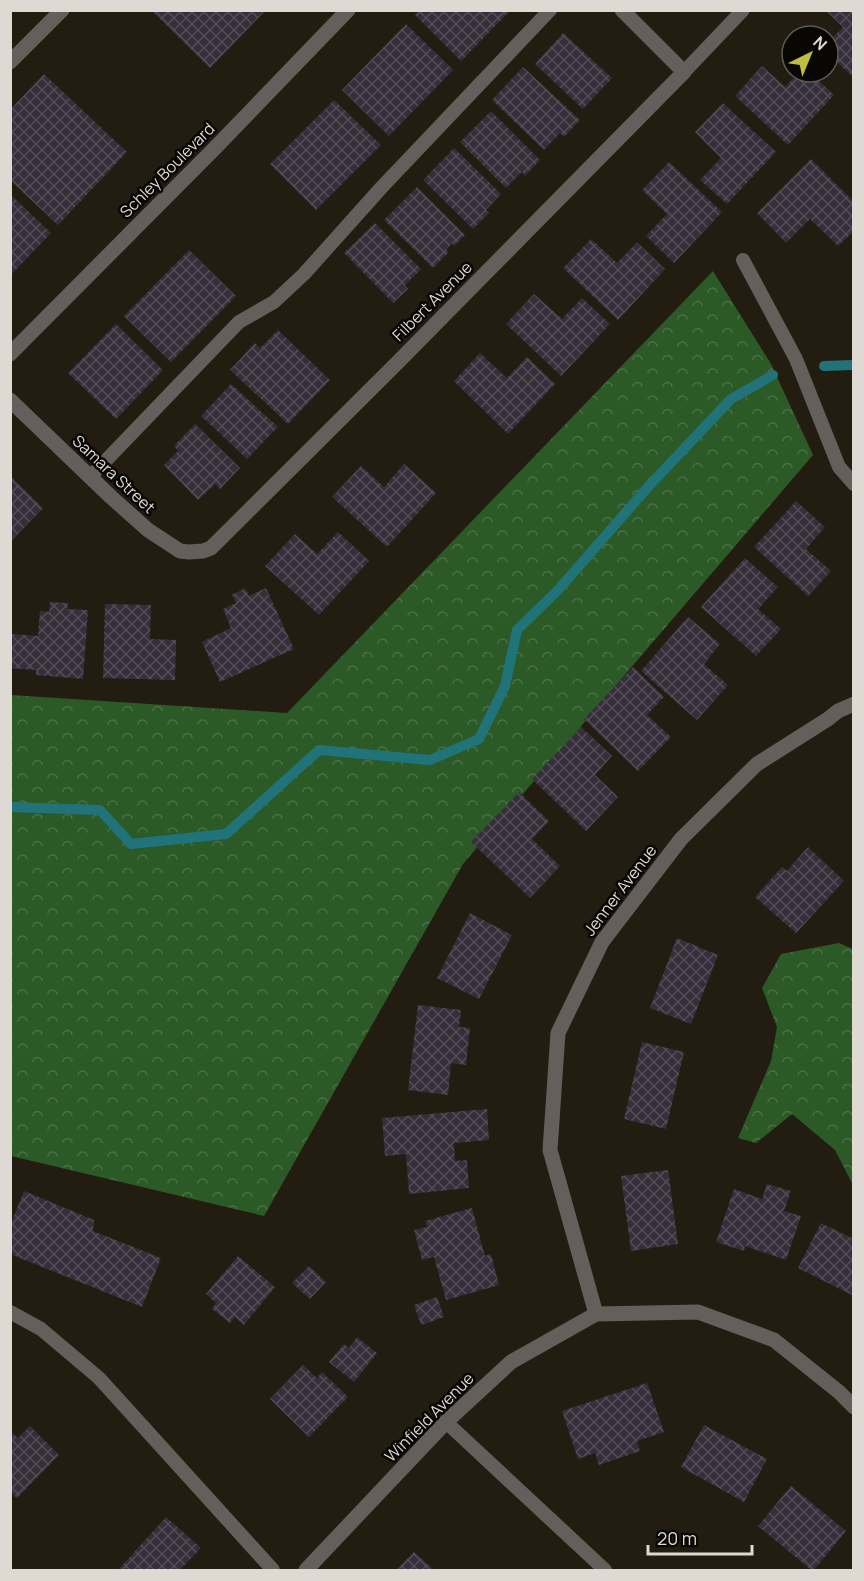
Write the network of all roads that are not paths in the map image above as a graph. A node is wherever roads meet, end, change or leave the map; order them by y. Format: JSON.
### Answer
{"nodes":[{"id":1,"x":62,"y":10,"type":"edge"},
{"id":2,"x":348,"y":10,"type":"edge"},
{"id":3,"x":550,"y":10,"type":"edge"},
{"id":4,"x":622,"y":10,"type":"edge"},
{"id":5,"x":743,"y":10,"type":"edge"},
{"id":6,"x":10,"y":62,"type":"edge"},
{"id":7,"x":684,"y":72,"type":"junction"},
{"id":8,"x":743,"y":260,"type":"dead end"},
{"id":9,"x":10,"y":354,"type":"edge"},
{"id":10,"x":10,"y":400,"type":"edge"},
{"id":11,"x":90,"y":477,"type":"junction"},
{"id":12,"x":854,"y":484,"type":"edge"},
{"id":13,"x":203,"y":551,"type":"joint"},
{"id":14,"x":854,"y":704,"type":"edge"},
{"id":15,"x":10,"y":1312,"type":"edge"},
{"id":16,"x":596,"y":1314,"type":"junction"},
{"id":17,"x":854,"y":1407,"type":"edge"},
{"id":18,"x":446,"y":1422,"type":"junction"},
{"id":19,"x":273,"y":1570,"type":"edge"},
{"id":20,"x":306,"y":1570,"type":"edge"},
{"id":21,"x":604,"y":1570,"type":"edge"}],
"edges":[{"from":1,"to":6,"type":"street"},
{"from":2,"to":9,"type":"street","name":"Schley Boulevard"},
{"from":3,"to":11,"type":"lane"},
{"from":4,"to":7,"type":"street"},
{"from":5,"to":7,"type":"lane"},
{"from":7,"to":13,"type":"street","name":"Filbert Avenue"},
{"from":8,"to":12,"type":"lane"},
{"from":10,"to":11,"type":"street","name":"Samara Street"},
{"from":11,"to":13,"type":"street","name":"Samara Street"},
{"from":14,"to":16,"type":"street","name":"Jenner Avenue"},
{"from":15,"to":19,"type":"lane"},
{"from":16,"to":17,"type":"street"},
{"from":16,"to":18,"type":"street","name":"Winfield Avenue"},
{"from":18,"to":20,"type":"street","name":"Winfield Avenue"},
{"from":18,"to":21,"type":"lane"}]}
